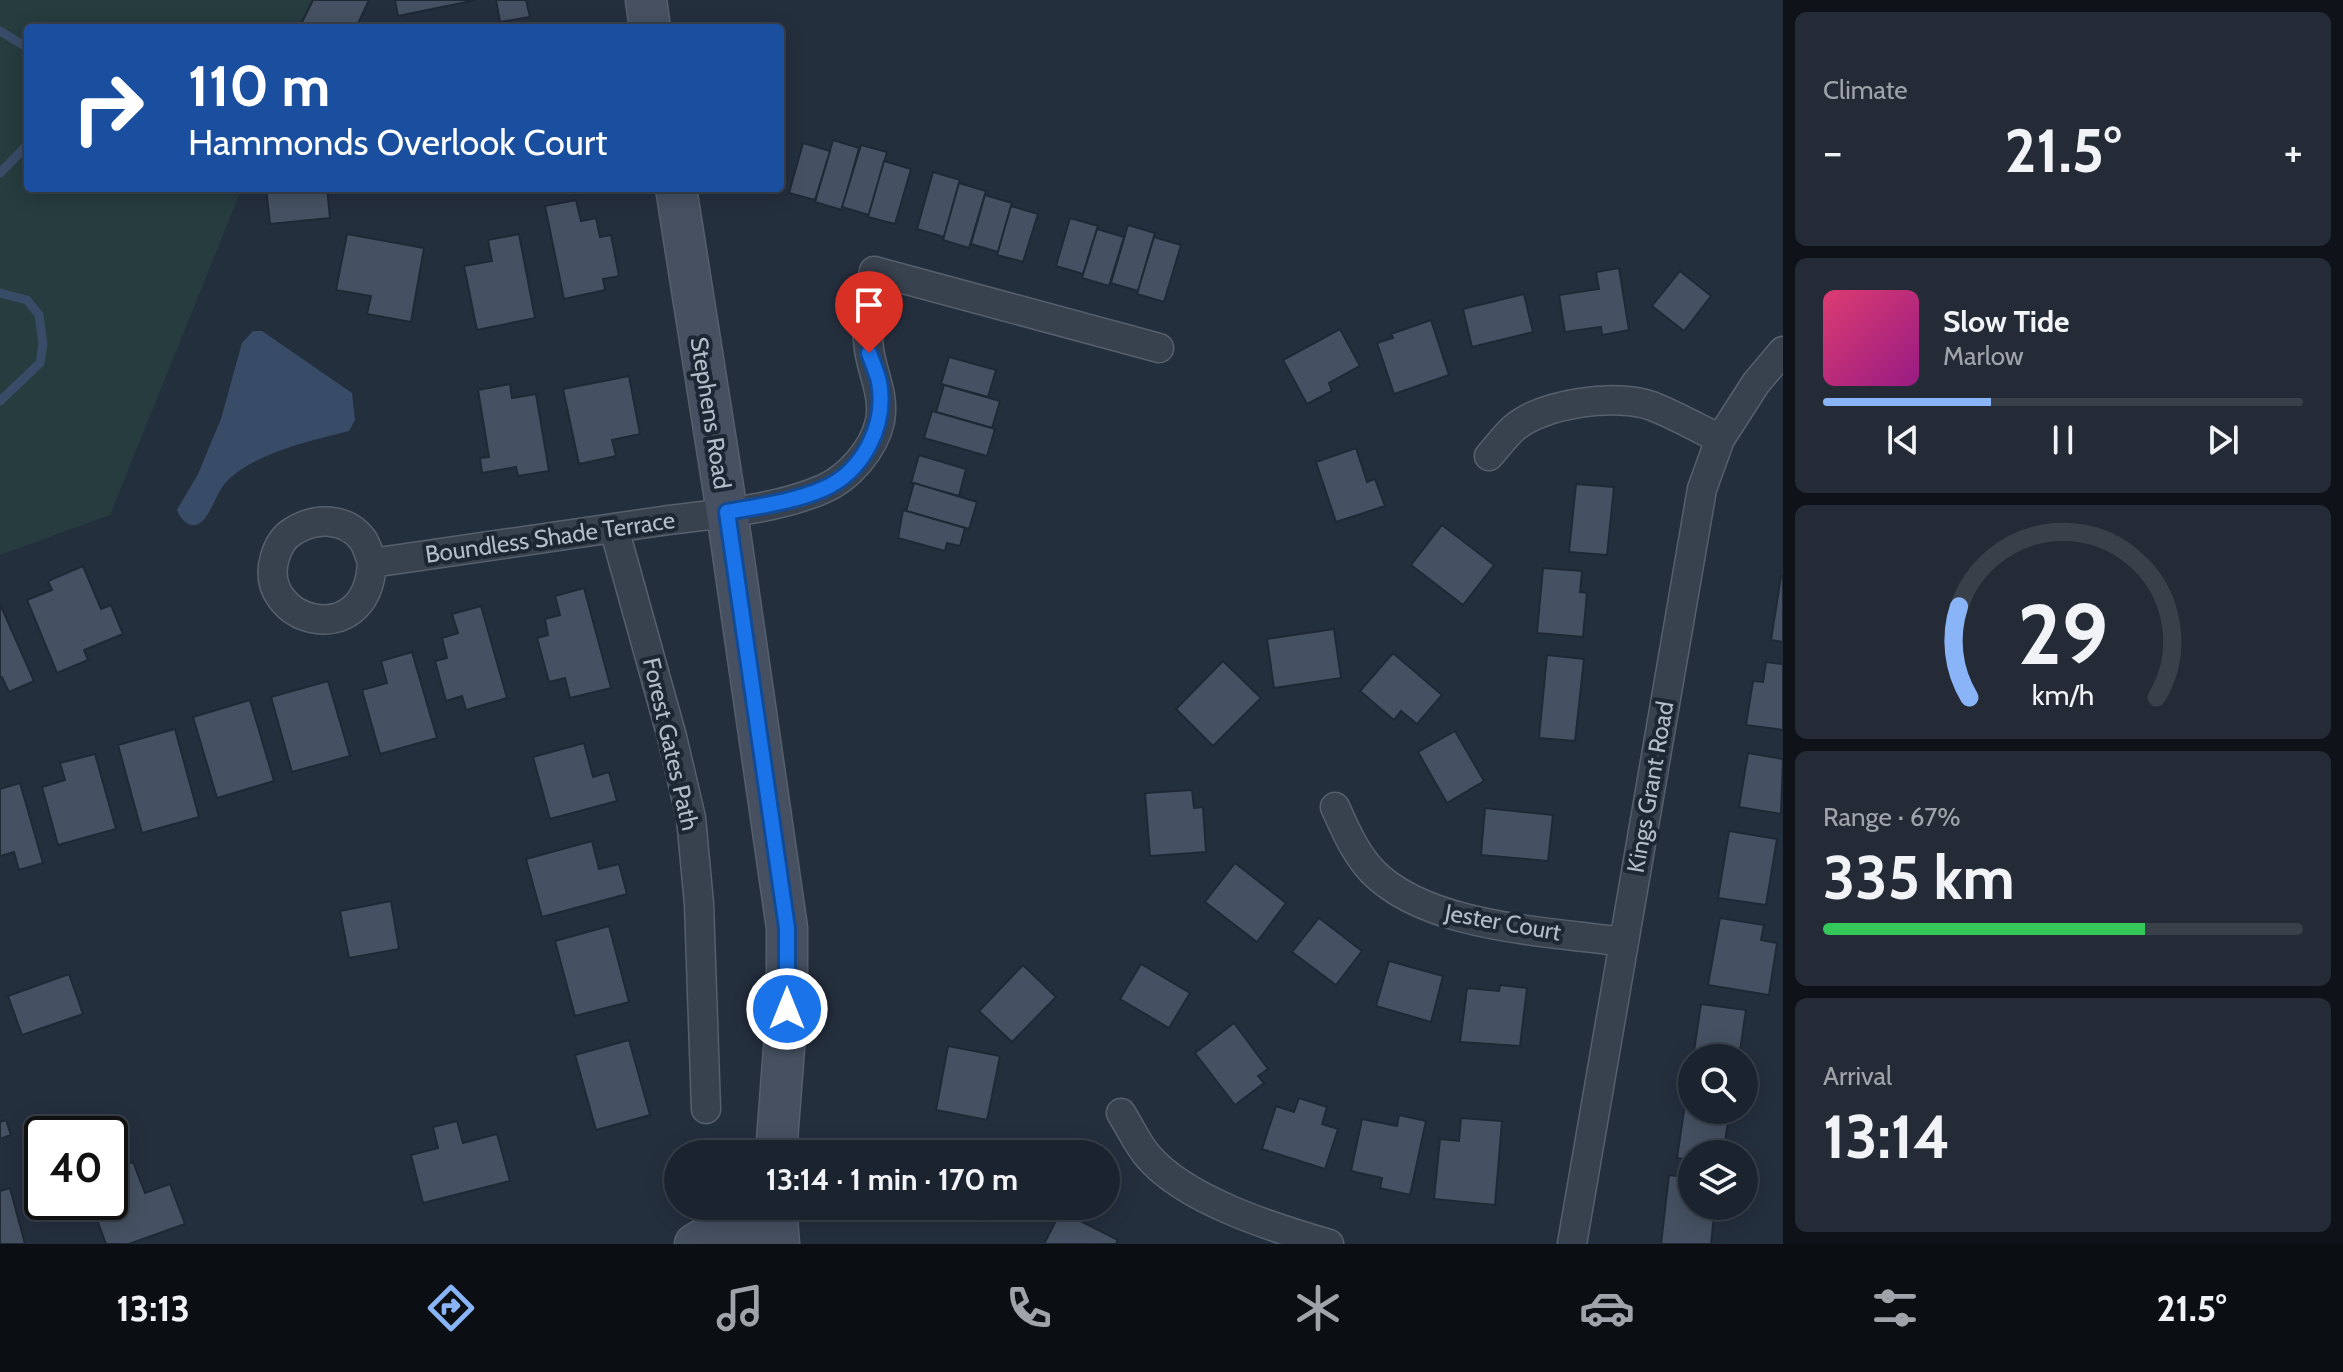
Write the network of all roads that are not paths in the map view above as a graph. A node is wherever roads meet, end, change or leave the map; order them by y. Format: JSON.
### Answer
{"nodes":[{"id":1,"x":646,"y":0,"type":"edge"},
{"id":2,"x":649,"y":24,"type":"edge"},
{"id":3,"x":677,"y":192,"type":"edge"},
{"id":4,"x":1159,"y":348,"type":"dead end"},
{"id":5,"x":1783,"y":351,"type":"edge"},
{"id":6,"x":1720,"y":439,"type":"junction"},
{"id":7,"x":1489,"y":456,"type":"dead end"},
{"id":8,"x":727,"y":512,"type":"junction"},
{"id":9,"x":614,"y":528,"type":"junction"},
{"id":10,"x":372,"y":563,"type":"dead end"},
{"id":11,"x":1335,"y":807,"type":"dead end"},
{"id":12,"x":1623,"y":942,"type":"junction"},
{"id":13,"x":706,"y":1109,"type":"dead end"},
{"id":14,"x":1121,"y":1113,"type":"dead end"},
{"id":15,"x":777,"y":1115,"type":"junction"},
{"id":16,"x":765,"y":1140,"type":"edge"},
{"id":17,"x":776,"y":1140,"type":"edge"},
{"id":18,"x":712,"y":1220,"type":"edge"},
{"id":19,"x":777,"y":1220,"type":"edge"},
{"id":20,"x":693,"y":1244,"type":"edge"},
{"id":21,"x":770,"y":1244,"type":"edge"},
{"id":22,"x":779,"y":1244,"type":"edge"},
{"id":23,"x":1329,"y":1244,"type":"edge"},
{"id":24,"x":1572,"y":1244,"type":"edge"}],
"edges":[{"from":1,"to":2,"type":"street"},
{"from":3,"to":8,"type":"street","name":"Stephens Road"},
{"from":4,"to":8,"type":"street","name":"Boundless Shade Terrace"},
{"from":5,"to":6,"type":"street","name":"Kings Grant Road"},
{"from":6,"to":7,"type":"street"},
{"from":6,"to":12,"type":"street","name":"Kings Grant Road"},
{"from":8,"to":9,"type":"street","name":"Boundless Shade Terrace"},
{"from":8,"to":15,"type":"street","name":"Stephens Road"},
{"from":9,"to":10,"type":"street","name":"Boundless Shade Terrace"},
{"from":9,"to":13,"type":"street","name":"Forest Gates Path"},
{"from":11,"to":12,"type":"street","name":"Jester Court"},
{"from":12,"to":24,"type":"street","name":"Kings Grant Road"},
{"from":14,"to":23,"type":"street"},
{"from":15,"to":16,"type":"street","name":"Stephens Road"},
{"from":15,"to":17,"type":"street","name":"Stephens Road"},
{"from":18,"to":20,"type":"street"},
{"from":19,"to":22,"type":"street"},
{"from":20,"to":21,"type":"street"}]}
